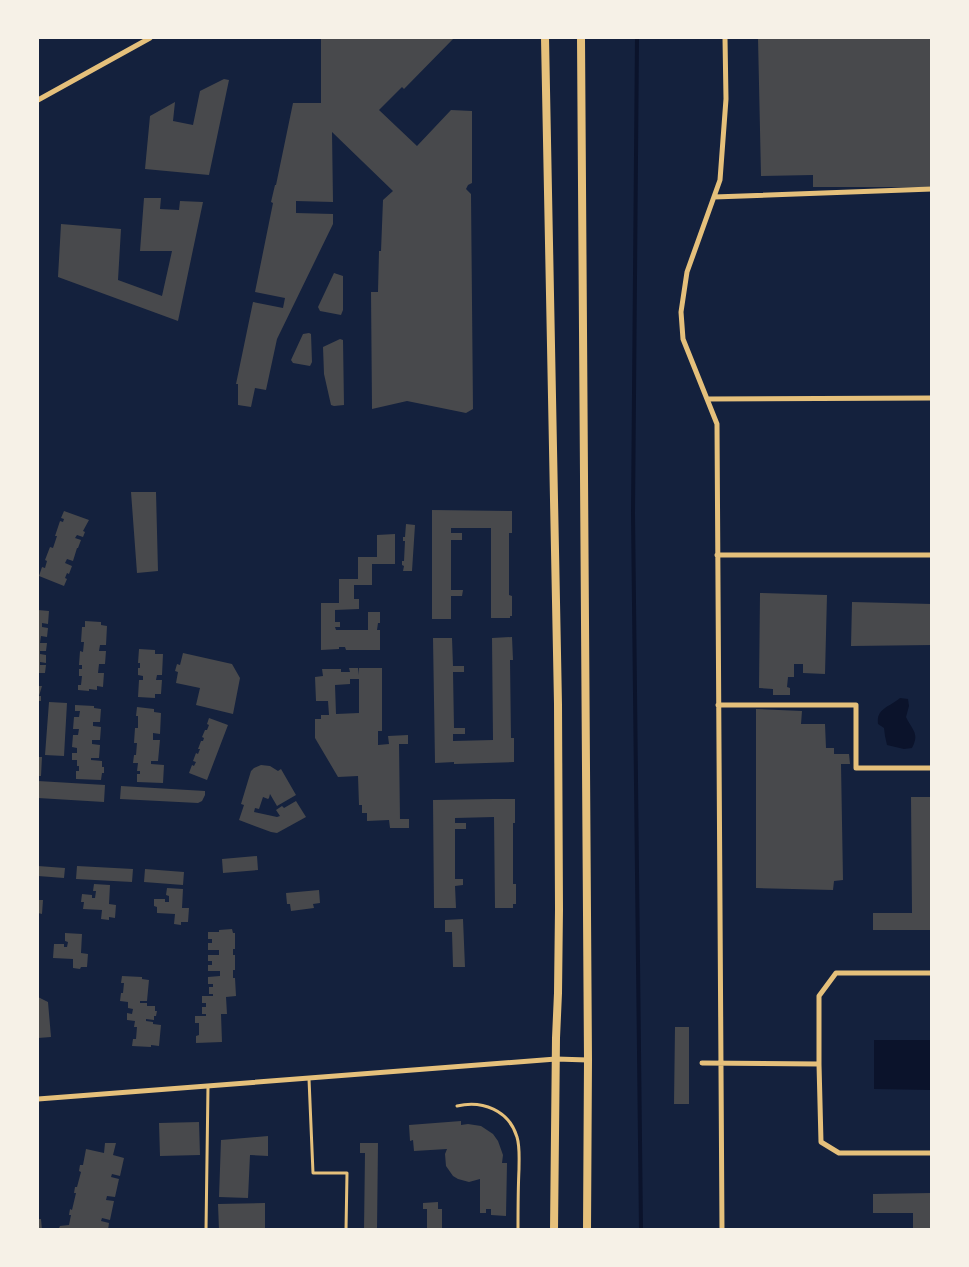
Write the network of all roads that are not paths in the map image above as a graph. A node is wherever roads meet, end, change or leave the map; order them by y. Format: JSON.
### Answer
{"nodes":[{"id":1,"x":150,"y":38,"type":"edge"},
{"id":2,"x":545,"y":38,"type":"edge"},
{"id":3,"x":581,"y":38,"type":"edge"},
{"id":4,"x":725,"y":38,"type":"edge"},
{"id":5,"x":38,"y":100,"type":"edge"},
{"id":6,"x":932,"y":189,"type":"edge"},
{"id":7,"x":714,"y":197,"type":"junction"},
{"id":8,"x":932,"y":398,"type":"edge"},
{"id":9,"x":706,"y":399,"type":"junction"},
{"id":10,"x":717,"y":555,"type":"junction"},
{"id":11,"x":932,"y":555,"type":"edge"},
{"id":12,"x":718,"y":705,"type":"junction"},
{"id":13,"x":932,"y":768,"type":"edge"},
{"id":14,"x":932,"y":973,"type":"edge"},
{"id":15,"x":556,"y":1059,"type":"junction"},
{"id":16,"x":588,"y":1060,"type":"junction"},
{"id":17,"x":702,"y":1063,"type":"dead end"},
{"id":18,"x":721,"y":1063,"type":"junction"},
{"id":19,"x":819,"y":1064,"type":"junction"},
{"id":20,"x":308,"y":1078,"type":"junction"},
{"id":21,"x":208,"y":1086,"type":"junction"},
{"id":22,"x":38,"y":1099,"type":"edge"},
{"id":23,"x":457,"y":1106,"type":"dead end"},
{"id":24,"x":932,"y":1153,"type":"edge"},
{"id":25,"x":206,"y":1230,"type":"edge"},
{"id":26,"x":346,"y":1230,"type":"edge"},
{"id":27,"x":518,"y":1230,"type":"edge"},
{"id":28,"x":554,"y":1230,"type":"edge"},
{"id":29,"x":587,"y":1230,"type":"edge"},
{"id":30,"x":722,"y":1230,"type":"edge"}],
"edges":[{"from":1,"to":5,"type":"street"},
{"from":2,"to":15,"type":"main road"},
{"from":3,"to":16,"type":"main road"},
{"from":4,"to":7,"type":"street"},
{"from":6,"to":7,"type":"street"},
{"from":7,"to":9,"type":"street"},
{"from":8,"to":9,"type":"street"},
{"from":9,"to":10,"type":"street"},
{"from":10,"to":11,"type":"street"},
{"from":10,"to":12,"type":"street"},
{"from":12,"to":13,"type":"street"},
{"from":12,"to":18,"type":"street"},
{"from":14,"to":19,"type":"street"},
{"from":15,"to":16,"type":"street"},
{"from":15,"to":20,"type":"street"},
{"from":15,"to":28,"type":"main road"},
{"from":16,"to":29,"type":"main road"},
{"from":17,"to":18,"type":"street"},
{"from":18,"to":19,"type":"street"},
{"from":18,"to":30,"type":"street"},
{"from":19,"to":24,"type":"street"},
{"from":20,"to":21,"type":"street"},
{"from":20,"to":26,"type":"lane"},
{"from":21,"to":22,"type":"street"},
{"from":21,"to":25,"type":"lane"},
{"from":23,"to":27,"type":"lane"}]}
